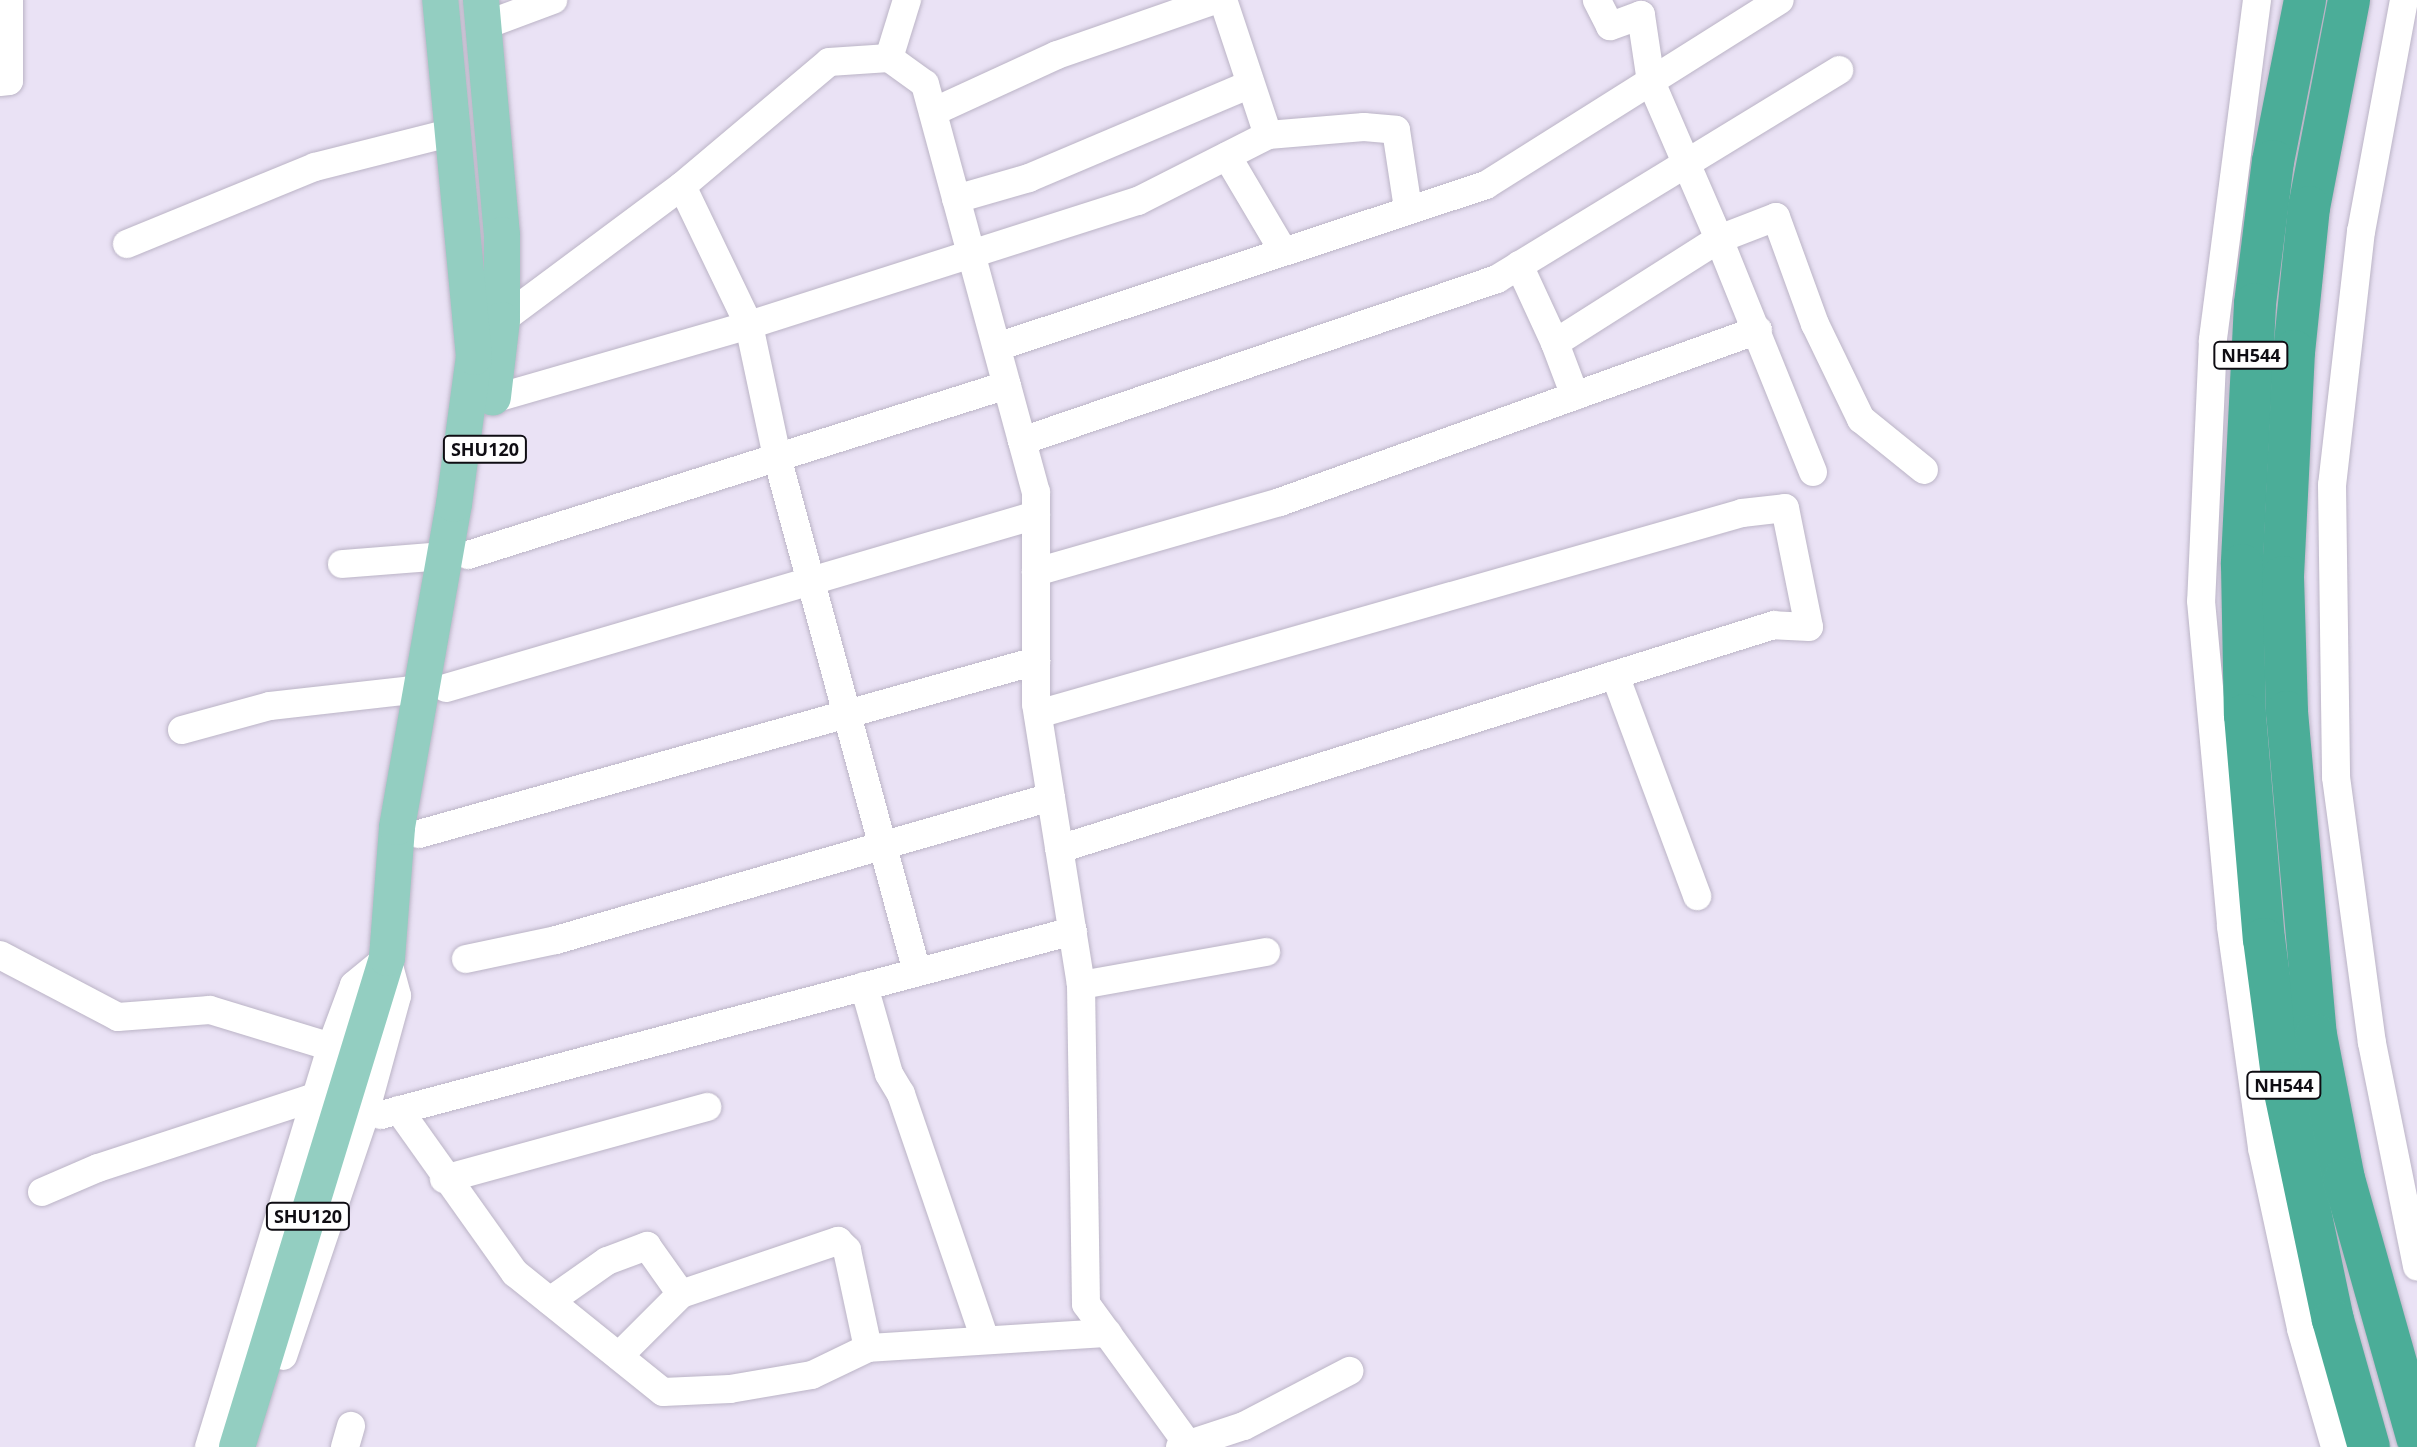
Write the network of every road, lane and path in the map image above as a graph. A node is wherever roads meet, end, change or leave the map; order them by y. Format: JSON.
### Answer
{"nodes":[{"id":1,"x":9,"y":0,"type":"edge"},
{"id":2,"x":440,"y":0,"type":"edge"},
{"id":3,"x":553,"y":0,"type":"edge"},
{"id":4,"x":907,"y":0,"type":"edge"},
{"id":5,"x":1215,"y":0,"type":"edge"},
{"id":6,"x":1223,"y":0,"type":"edge"},
{"id":7,"x":1597,"y":0,"type":"edge"},
{"id":8,"x":1780,"y":0,"type":"edge"},
{"id":9,"x":2257,"y":0,"type":"edge"},
{"id":10,"x":2305,"y":0,"type":"edge"},
{"id":11,"x":2349,"y":0,"type":"edge"},
{"id":12,"x":2404,"y":0,"type":"edge"},
{"id":13,"x":482,"y":13,"type":"edge"},
{"id":14,"x":889,"y":58,"type":"junction"},
{"id":15,"x":1839,"y":70,"type":"dead end"},
{"id":16,"x":0,"y":82,"type":"edge"},
{"id":17,"x":1651,"y":82,"type":"junction"},
{"id":18,"x":1248,"y":85,"type":"junction"},
{"id":19,"x":933,"y":112,"type":"junction"},
{"id":20,"x":453,"y":132,"type":"junction"},
{"id":21,"x":1268,"y":135,"type":"junction"},
{"id":22,"x":1227,"y":156,"type":"junction"},
{"id":23,"x":1684,"y":165,"type":"junction"},
{"id":24,"x":682,"y":186,"type":"junction"},
{"id":25,"x":956,"y":199,"type":"junction"},
{"id":26,"x":1408,"y":208,"type":"junction"},
{"id":27,"x":1719,"y":239,"type":"junction"},
{"id":28,"x":127,"y":244,"type":"dead end"},
{"id":29,"x":1282,"y":249,"type":"junction"},
{"id":30,"x":971,"y":251,"type":"junction"},
{"id":31,"x":1519,"y":265,"type":"junction"},
{"id":32,"x":502,"y":320,"type":"junction"},
{"id":33,"x":749,"y":325,"type":"junction"},
{"id":34,"x":1758,"y":330,"type":"junction"},
{"id":35,"x":1555,"y":343,"type":"junction"},
{"id":36,"x":997,"y":347,"type":"junction"},
{"id":37,"x":1007,"y":385,"type":"junction"},
{"id":38,"x":1575,"y":396,"type":"junction"},
{"id":39,"x":493,"y":399,"type":"junction"},
{"id":40,"x":1022,"y":441,"type":"junction"},
{"id":41,"x":777,"y":457,"type":"junction"},
{"id":42,"x":1924,"y":470,"type":"dead end"},
{"id":43,"x":1813,"y":472,"type":"dead end"},
{"id":44,"x":1036,"y":515,"type":"junction"},
{"id":45,"x":456,"y":555,"type":"junction"},
{"id":46,"x":342,"y":564,"type":"dead end"},
{"id":47,"x":1036,"y":572,"type":"junction"},
{"id":48,"x":814,"y":582,"type":"junction"},
{"id":49,"x":1036,"y":661,"type":"junction"},
{"id":50,"x":1615,"y":675,"type":"junction"},
{"id":51,"x":434,"y":688,"type":"junction"},
{"id":52,"x":1038,"y":714,"type":"junction"},
{"id":53,"x":845,"y":716,"type":"junction"},
{"id":54,"x":182,"y":730,"type":"dead end"},
{"id":55,"x":1051,"y":797,"type":"junction"},
{"id":56,"x":419,"y":834,"type":"junction"},
{"id":57,"x":880,"y":846,"type":"junction"},
{"id":58,"x":1059,"y":849,"type":"junction"},
{"id":59,"x":396,"y":890,"type":"junction"},
{"id":60,"x":1697,"y":896,"type":"dead end"},
{"id":61,"x":1073,"y":931,"type":"junction"},
{"id":62,"x":1266,"y":952,"type":"dead end"},
{"id":63,"x":0,"y":955,"type":"edge"},
{"id":64,"x":466,"y":959,"type":"dead end"},
{"id":65,"x":384,"y":971,"type":"junction"},
{"id":66,"x":917,"y":972,"type":"junction"},
{"id":67,"x":1081,"y":985,"type":"junction"},
{"id":68,"x":864,"y":986,"type":"junction"},
{"id":69,"x":331,"y":1047,"type":"junction"},
{"id":70,"x":315,"y":1097,"type":"junction"},
{"id":71,"x":707,"y":1107,"type":"dead end"},
{"id":72,"x":399,"y":1110,"type":"junction"},
{"id":73,"x":363,"y":1120,"type":"junction"},
{"id":74,"x":444,"y":1179,"type":"junction"},
{"id":75,"x":42,"y":1192,"type":"dead end"},
{"id":76,"x":2417,"y":1267,"type":"edge"},
{"id":77,"x":681,"y":1294,"type":"junction"},
{"id":78,"x":550,"y":1301,"type":"junction"},
{"id":79,"x":1108,"y":1333,"type":"junction"},
{"id":80,"x":985,"y":1339,"type":"junction"},
{"id":81,"x":868,"y":1348,"type":"junction"},
{"id":82,"x":619,"y":1356,"type":"junction"},
{"id":83,"x":1349,"y":1371,"type":"dead end"},
{"id":84,"x":2417,"y":1437,"type":"edge"},
{"id":85,"x":1186,"y":1446,"type":"edge"},
{"id":86,"x":209,"y":1447,"type":"edge"},
{"id":87,"x":237,"y":1447,"type":"edge"},
{"id":88,"x":251,"y":1447,"type":"edge"},
{"id":89,"x":2335,"y":1447,"type":"edge"},
{"id":90,"x":2369,"y":1447,"type":"edge"}],
"edges":[{"from":1,"to":16,"type":"street"},
{"from":2,"to":20,"type":"main road"},
{"from":3,"to":13,"type":"street"},
{"from":4,"to":14,"type":"street"},
{"from":5,"to":19,"type":"street"},
{"from":6,"to":18,"type":"street"},
{"from":7,"to":17,"type":"street"},
{"from":8,"to":17,"type":"street"},
{"from":9,"to":89,"type":"street"},
{"from":10,"to":90,"type":"highway","number":"NH544"},
{"from":11,"to":84,"type":"highway","number":"NH544"},
{"from":12,"to":76,"type":"street"},
{"from":13,"to":32,"type":"main road","number":"SHU120"},
{"from":14,"to":19,"type":"street"},
{"from":14,"to":24,"type":"street"},
{"from":15,"to":23,"type":"street"},
{"from":17,"to":23,"type":"street"},
{"from":17,"to":26,"type":"street"},
{"from":18,"to":21,"type":"street"},
{"from":18,"to":25,"type":"street"},
{"from":19,"to":25,"type":"street"},
{"from":20,"to":28,"type":"street"},
{"from":20,"to":45,"type":"main road"},
{"from":21,"to":22,"type":"street"},
{"from":21,"to":26,"type":"street"},
{"from":22,"to":29,"type":"street"},
{"from":22,"to":30,"type":"street"},
{"from":23,"to":27,"type":"street"},
{"from":23,"to":31,"type":"street"},
{"from":24,"to":32,"type":"street"},
{"from":24,"to":33,"type":"street"},
{"from":25,"to":30,"type":"street"},
{"from":26,"to":29,"type":"street"},
{"from":27,"to":34,"type":"street"},
{"from":27,"to":35,"type":"street"},
{"from":27,"to":42,"type":"street"},
{"from":29,"to":36,"type":"street"},
{"from":30,"to":33,"type":"street"},
{"from":30,"to":36,"type":"street"},
{"from":31,"to":35,"type":"street"},
{"from":31,"to":40,"type":"street"},
{"from":32,"to":39,"type":"main road","number":"SHU120"},
{"from":33,"to":39,"type":"street"},
{"from":33,"to":41,"type":"street"},
{"from":34,"to":38,"type":"street"},
{"from":34,"to":43,"type":"street"},
{"from":35,"to":38,"type":"street"},
{"from":36,"to":37,"type":"street"},
{"from":37,"to":40,"type":"street"},
{"from":37,"to":41,"type":"street"},
{"from":38,"to":47,"type":"street"},
{"from":39,"to":45,"type":"main road","number":"SHU120"},
{"from":40,"to":44,"type":"street"},
{"from":41,"to":45,"type":"street"},
{"from":41,"to":48,"type":"street"},
{"from":44,"to":47,"type":"street"},
{"from":44,"to":48,"type":"street"},
{"from":45,"to":46,"type":"street"},
{"from":45,"to":51,"type":"main road","number":"SHU120"},
{"from":47,"to":49,"type":"street"},
{"from":48,"to":51,"type":"street"},
{"from":48,"to":53,"type":"street"},
{"from":49,"to":52,"type":"street"},
{"from":49,"to":53,"type":"street"},
{"from":50,"to":52,"type":"street"},
{"from":50,"to":58,"type":"street"},
{"from":50,"to":60,"type":"street"},
{"from":51,"to":54,"type":"street"},
{"from":51,"to":56,"type":"main road","number":"SHU120"},
{"from":51,"to":59,"type":"main road"},
{"from":52,"to":55,"type":"street"},
{"from":53,"to":56,"type":"street"},
{"from":53,"to":57,"type":"street"},
{"from":55,"to":57,"type":"street"},
{"from":55,"to":58,"type":"street"},
{"from":56,"to":59,"type":"main road","number":"SHU120"},
{"from":57,"to":64,"type":"street"},
{"from":57,"to":66,"type":"street"},
{"from":58,"to":61,"type":"street"},
{"from":59,"to":65,"type":"main road","number":"SHU120"},
{"from":61,"to":66,"type":"street"},
{"from":61,"to":67,"type":"street"},
{"from":62,"to":67,"type":"street"},
{"from":63,"to":69,"type":"street"},
{"from":65,"to":69,"type":"street"},
{"from":65,"to":73,"type":"street","number":"SHU120"},
{"from":65,"to":87,"type":"main road","number":"SHU120"},
{"from":66,"to":68,"type":"street"},
{"from":67,"to":79,"type":"street"},
{"from":68,"to":72,"type":"street"},
{"from":68,"to":80,"type":"street"},
{"from":69,"to":70,"type":"street"},
{"from":70,"to":75,"type":"street"},
{"from":70,"to":86,"type":"street"},
{"from":71,"to":74,"type":"street"},
{"from":72,"to":73,"type":"street"},
{"from":72,"to":74,"type":"street"},
{"from":73,"to":88,"type":"street","number":"SHU120"},
{"from":74,"to":78,"type":"street"},
{"from":77,"to":78,"type":"street"},
{"from":77,"to":81,"type":"street"},
{"from":77,"to":82,"type":"street"},
{"from":78,"to":82,"type":"street"},
{"from":79,"to":80,"type":"street"},
{"from":79,"to":85,"type":"street"},
{"from":80,"to":81,"type":"street"},
{"from":81,"to":82,"type":"street"},
{"from":83,"to":85,"type":"street"}]}
